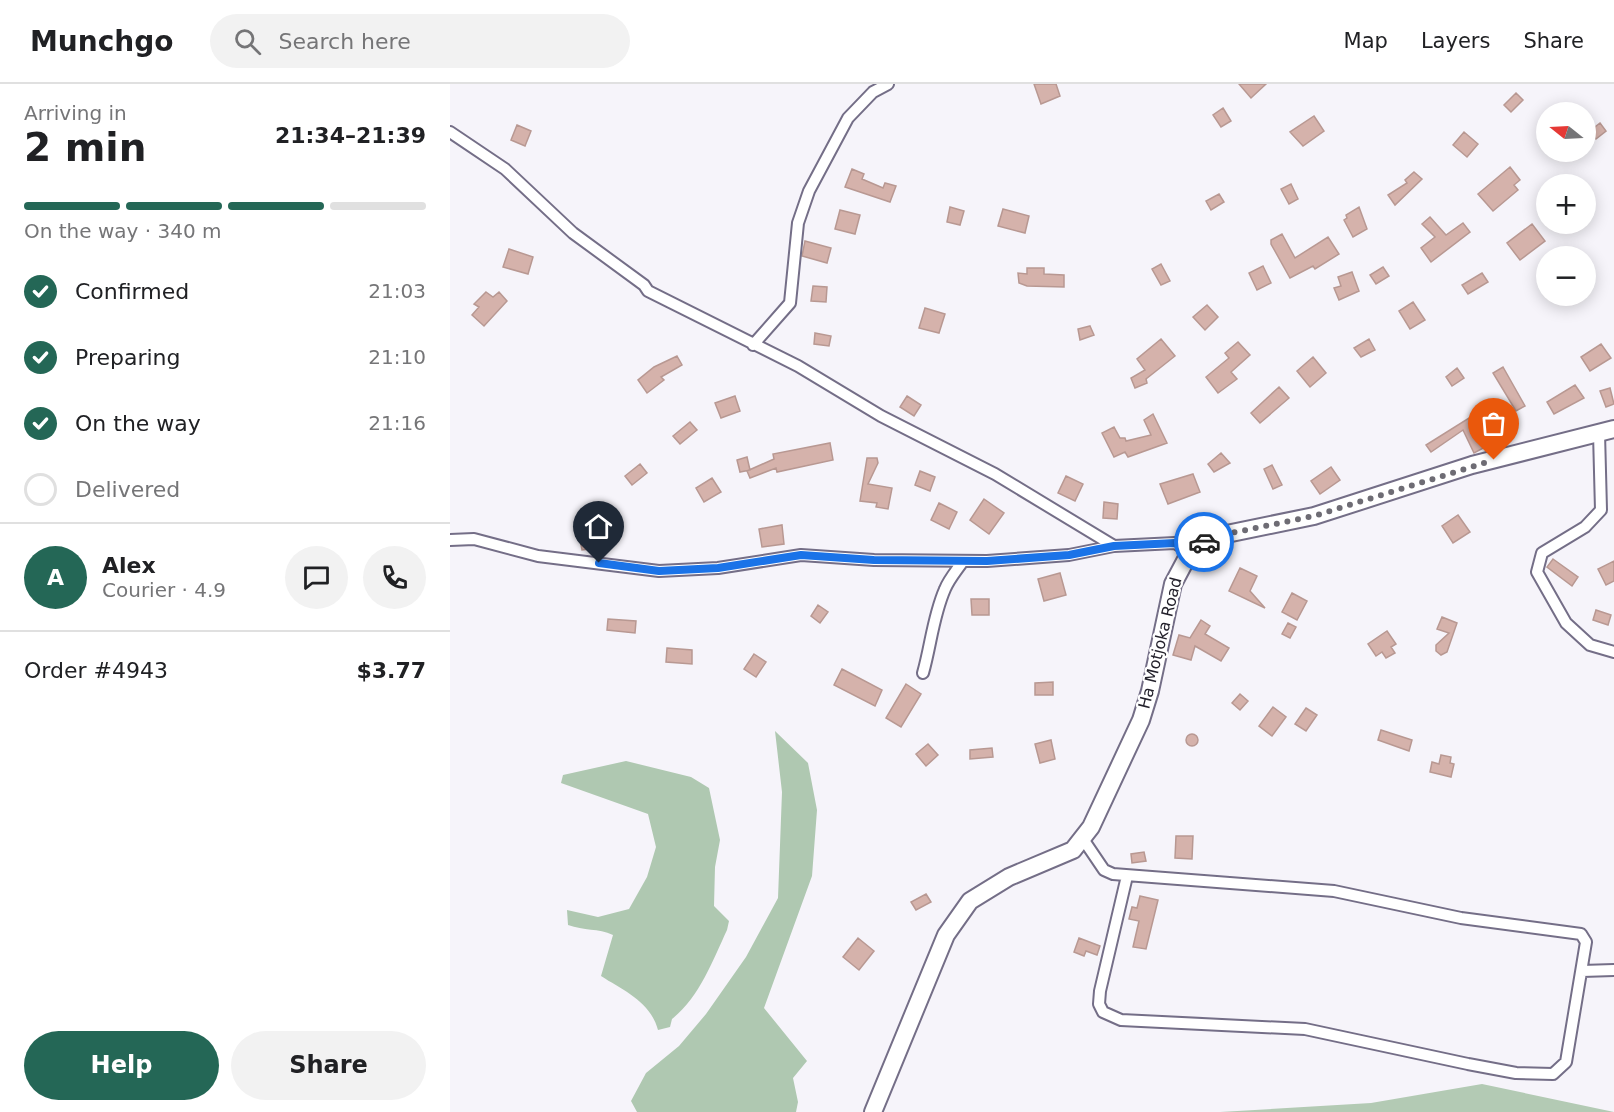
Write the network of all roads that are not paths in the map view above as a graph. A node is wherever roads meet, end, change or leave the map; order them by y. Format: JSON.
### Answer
{"nodes":[{"id":1,"x":888,"y":84,"type":"edge"},
{"id":2,"x":450,"y":132,"type":"edge"},
{"id":3,"x":753,"y":345,"type":"junction"},
{"id":4,"x":1606,"y":431,"type":"edge"},
{"id":5,"x":450,"y":540,"type":"edge"},
{"id":6,"x":1114,"y":546,"type":"junction"},
{"id":7,"x":1190,"y":552,"type":"junction"},
{"id":8,"x":963,"y":561,"type":"junction"},
{"id":9,"x":1614,"y":652,"type":"edge"},
{"id":10,"x":923,"y":673,"type":"dead end"},
{"id":11,"x":1083,"y":839,"type":"junction"},
{"id":12,"x":1127,"y":876,"type":"junction"},
{"id":13,"x":1614,"y":970,"type":"edge"},
{"id":14,"x":1582,"y":971,"type":"junction"},
{"id":15,"x":873,"y":1112,"type":"edge"}],
"edges":[{"from":1,"to":3,"type":"street"},
{"from":2,"to":3,"type":"street"},
{"from":3,"to":6,"type":"street"},
{"from":4,"to":7,"type":"street"},
{"from":4,"to":9,"type":"street"},
{"from":5,"to":8,"type":"street"},
{"from":6,"to":7,"type":"street"},
{"from":6,"to":8,"type":"street"},
{"from":7,"to":11,"type":"street","name":"Ha Motjoka Road"},
{"from":8,"to":10,"type":"street"},
{"from":11,"to":12,"type":"street"},
{"from":11,"to":15,"type":"street","name":"Ha Motjoka Road"},
{"from":12,"to":14,"type":"street"},
{"from":12,"to":14,"type":"street"},
{"from":13,"to":14,"type":"street"}]}
